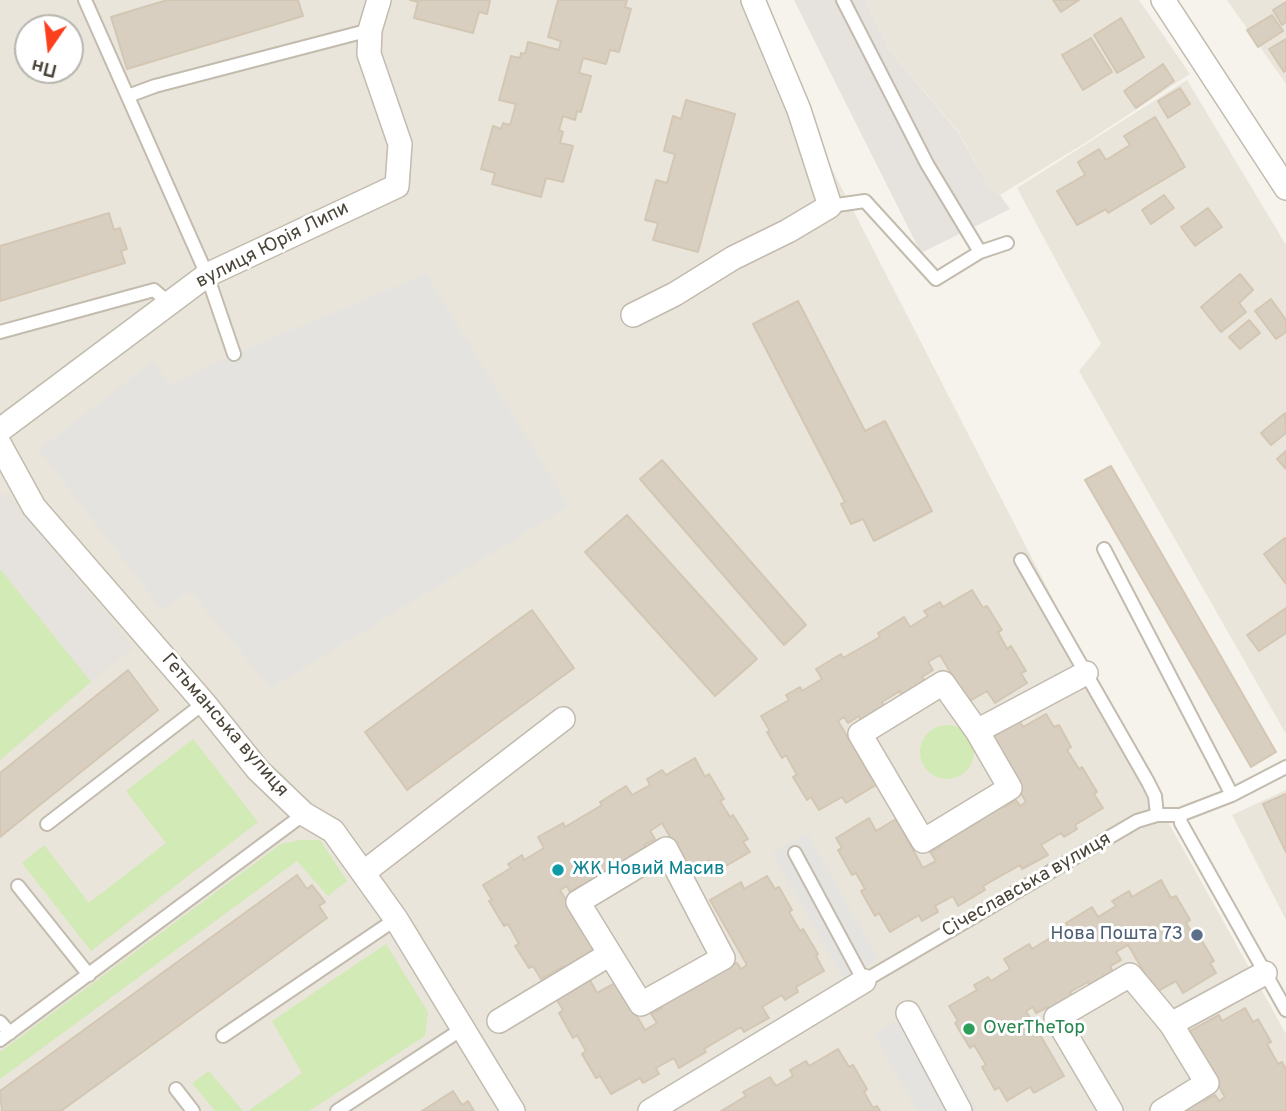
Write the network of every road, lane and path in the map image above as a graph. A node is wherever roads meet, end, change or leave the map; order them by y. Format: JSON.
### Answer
{"nodes":[{"id":1,"x":85,"y":0,"type":"edge"},
{"id":2,"x":379,"y":0,"type":"edge"},
{"id":3,"x":753,"y":0,"type":"edge"},
{"id":4,"x":843,"y":0,"type":"edge"},
{"id":5,"x":1163,"y":0,"type":"edge"},
{"id":6,"x":370,"y":30,"type":"junction"},
{"id":7,"x":128,"y":96,"type":"junction"},
{"id":8,"x":1277,"y":155,"type":"edge"},
{"id":9,"x":1286,"y":188,"type":"edge"},
{"id":10,"x":830,"y":206,"type":"junction"},
{"id":11,"x":1007,"y":243,"type":"dead end"},
{"id":12,"x":980,"y":252,"type":"junction"},
{"id":13,"x":207,"y":275,"type":"junction"},
{"id":14,"x":169,"y":303,"type":"junction"},
{"id":15,"x":634,"y":315,"type":"dead end"},
{"id":16,"x":0,"y":332,"type":"edge"},
{"id":17,"x":234,"y":355,"type":"dead end"},
{"id":18,"x":0,"y":430,"type":"edge"},
{"id":19,"x":0,"y":445,"type":"edge"},
{"id":20,"x":1104,"y":549,"type":"dead end"},
{"id":21,"x":1021,"y":560,"type":"dead end"},
{"id":22,"x":1086,"y":673,"type":"junction"},
{"id":23,"x":204,"y":703,"type":"junction"},
{"id":24,"x":563,"y":719,"type":"dead end"},
{"id":25,"x":977,"y":731,"type":"junction"},
{"id":26,"x":1286,"y":767,"type":"edge"},
{"id":27,"x":1232,"y":795,"type":"junction"},
{"id":28,"x":304,"y":814,"type":"junction"},
{"id":29,"x":1157,"y":815,"type":"junction"},
{"id":30,"x":1180,"y":815,"type":"junction"},
{"id":31,"x":47,"y":824,"type":"dead end"},
{"id":32,"x":795,"y":853,"type":"dead end"},
{"id":33,"x":363,"y":873,"type":"junction"},
{"id":34,"x":18,"y":886,"type":"dead end"},
{"id":35,"x":396,"y":919,"type":"junction"},
{"id":36,"x":610,"y":954,"type":"junction"},
{"id":37,"x":1265,"y":972,"type":"junction"},
{"id":38,"x":89,"y":975,"type":"junction"},
{"id":39,"x":864,"y":981,"type":"junction"},
{"id":40,"x":1286,"y":1010,"type":"edge"},
{"id":41,"x":908,"y":1013,"type":"dead end"},
{"id":42,"x":499,"y":1021,"type":"dead end"},
{"id":43,"x":0,"y":1022,"type":"edge"},
{"id":44,"x":1171,"y":1024,"type":"junction"},
{"id":45,"x":462,"y":1029,"type":"junction"},
{"id":46,"x":5,"y":1036,"type":"edge"},
{"id":47,"x":223,"y":1036,"type":"dead end"},
{"id":48,"x":176,"y":1089,"type":"dead end"},
{"id":49,"x":193,"y":1111,"type":"edge"},
{"id":50,"x":337,"y":1111,"type":"edge"},
{"id":51,"x":513,"y":1111,"type":"edge"},
{"id":52,"x":650,"y":1111,"type":"edge"},
{"id":53,"x":960,"y":1111,"type":"edge"},
{"id":54,"x":1111,"y":1111,"type":"edge"},
{"id":55,"x":1162,"y":1111,"type":"edge"}],
"edges":[{"from":1,"to":7,"type":"lane"},
{"from":2,"to":6,"type":"street","name":"вулиця Юрія Липи"},
{"from":3,"to":10,"type":"street"},
{"from":4,"to":12,"type":"lane"},
{"from":5,"to":8,"type":"street"},
{"from":6,"to":7,"type":"lane"},
{"from":6,"to":13,"type":"street","name":"вулиця Юрія Липи"},
{"from":7,"to":13,"type":"lane"},
{"from":8,"to":9,"type":"street"},
{"from":10,"to":12,"type":"lane"},
{"from":10,"to":15,"type":"street"},
{"from":11,"to":12,"type":"lane"},
{"from":13,"to":14,"type":"street","name":"вулиця Юрія Липи"},
{"from":13,"to":17,"type":"lane"},
{"from":14,"to":16,"type":"lane"},
{"from":14,"to":18,"type":"street","name":"вулиця Юрія Липи"},
{"from":19,"to":23,"type":"street","name":"Гетьманська вулиця"},
{"from":20,"to":27,"type":"lane"},
{"from":21,"to":22,"type":"lane"},
{"from":22,"to":25,"type":"street"},
{"from":22,"to":29,"type":"lane"},
{"from":23,"to":28,"type":"street","name":"Гетьманська вулиця"},
{"from":23,"to":31,"type":"lane"},
{"from":24,"to":33,"type":"street"},
{"from":25,"to":25,"type":"street"},
{"from":26,"to":27,"type":"lane"},
{"from":27,"to":30,"type":"lane"},
{"from":28,"to":33,"type":"street","name":"Гетьманська вулиця"},
{"from":28,"to":38,"type":"lane"},
{"from":29,"to":30,"type":"lane"},
{"from":29,"to":39,"type":"lane","name":"Січеславська вулиця"},
{"from":30,"to":37,"type":"lane"},
{"from":32,"to":39,"type":"lane"},
{"from":33,"to":35,"type":"street","name":"Гетьманська вулиця"},
{"from":34,"to":38,"type":"lane"},
{"from":35,"to":45,"type":"street","name":"Гетьманська вулиця"},
{"from":35,"to":47,"type":"lane"},
{"from":36,"to":36,"type":"street"},
{"from":36,"to":42,"type":"street"},
{"from":37,"to":40,"type":"lane"},
{"from":37,"to":44,"type":"street"},
{"from":38,"to":46,"type":"lane"},
{"from":39,"to":52,"type":"street","name":"Січеславська вулиця"},
{"from":41,"to":53,"type":"street"},
{"from":43,"to":46,"type":"lane"},
{"from":44,"to":54,"type":"street"},
{"from":44,"to":55,"type":"street"},
{"from":45,"to":50,"type":"lane"},
{"from":45,"to":51,"type":"street","name":"Гетьманська вулиця"},
{"from":48,"to":49,"type":"lane"}]}
